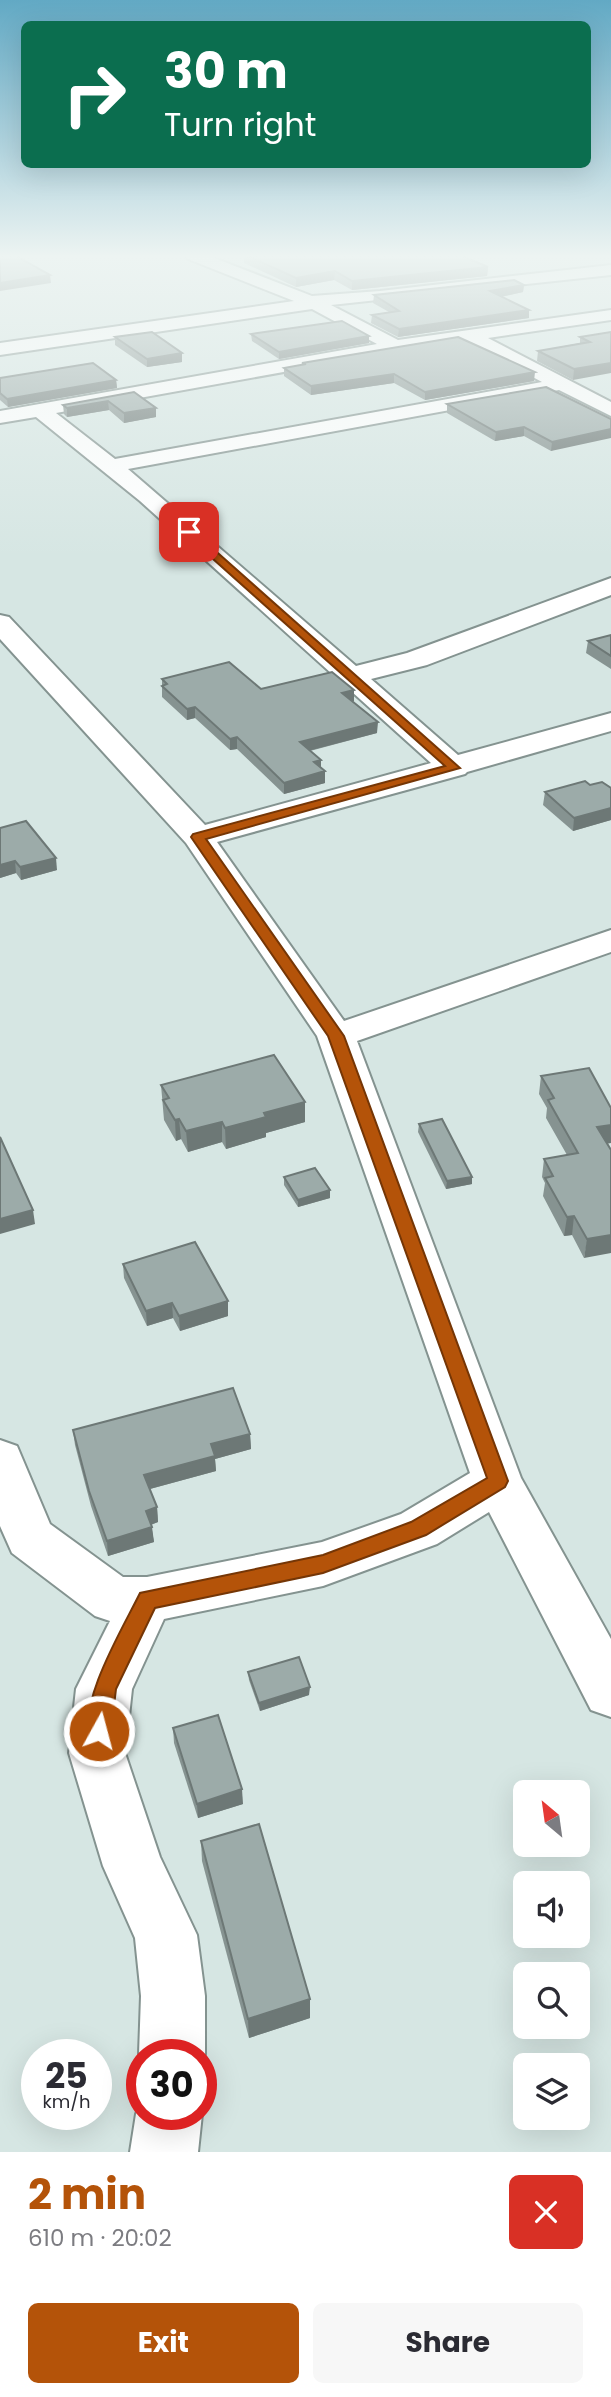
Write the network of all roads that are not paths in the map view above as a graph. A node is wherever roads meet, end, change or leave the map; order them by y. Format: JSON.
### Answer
{"nodes":[{"id":1,"x":338,"y":356,"type":"edge"},
{"id":2,"x":509,"y":356,"type":"edge"},
{"id":3,"x":561,"y":384,"type":"junction"},
{"id":4,"x":611,"y":410,"type":"edge"},
{"id":5,"x":41,"y":411,"type":"junction"},
{"id":6,"x":0,"y":417,"type":"edge"},
{"id":7,"x":111,"y":466,"type":"junction"},
{"id":8,"x":611,"y":586,"type":"edge"},
{"id":9,"x":0,"y":623,"type":"edge"},
{"id":10,"x":351,"y":676,"type":"junction"},
{"id":11,"x":611,"y":722,"type":"edge"},
{"id":12,"x":454,"y":768,"type":"junction"},
{"id":13,"x":198,"y":837,"type":"junction"},
{"id":14,"x":611,"y":940,"type":"edge"},
{"id":15,"x":336,"y":1036,"type":"junction"},
{"id":16,"x":0,"y":1461,"type":"edge"},
{"id":17,"x":498,"y":1481,"type":"junction"},
{"id":18,"x":148,"y":1600,"type":"junction"},
{"id":19,"x":611,"y":1692,"type":"edge"},
{"id":20,"x":172,"y":2039,"type":"edge"},
{"id":21,"x":167,"y":2130,"type":"edge"},
{"id":22,"x":164,"y":2152,"type":"edge"}],
"edges":[{"from":1,"to":5,"type":"street"},
{"from":2,"to":3,"type":"street"},
{"from":3,"to":4,"type":"street"},
{"from":3,"to":7,"type":"street"},
{"from":5,"to":6,"type":"street"},
{"from":5,"to":7,"type":"street"},
{"from":7,"to":10,"type":"street"},
{"from":8,"to":10,"type":"street"},
{"from":9,"to":13,"type":"street"},
{"from":10,"to":12,"type":"street"},
{"from":11,"to":12,"type":"street"},
{"from":12,"to":13,"type":"street"},
{"from":13,"to":15,"type":"street"},
{"from":14,"to":15,"type":"street"},
{"from":15,"to":17,"type":"street"},
{"from":16,"to":18,"type":"street"},
{"from":17,"to":18,"type":"street"},
{"from":17,"to":19,"type":"street"},
{"from":18,"to":20,"type":"street"},
{"from":21,"to":22,"type":"street"}]}
